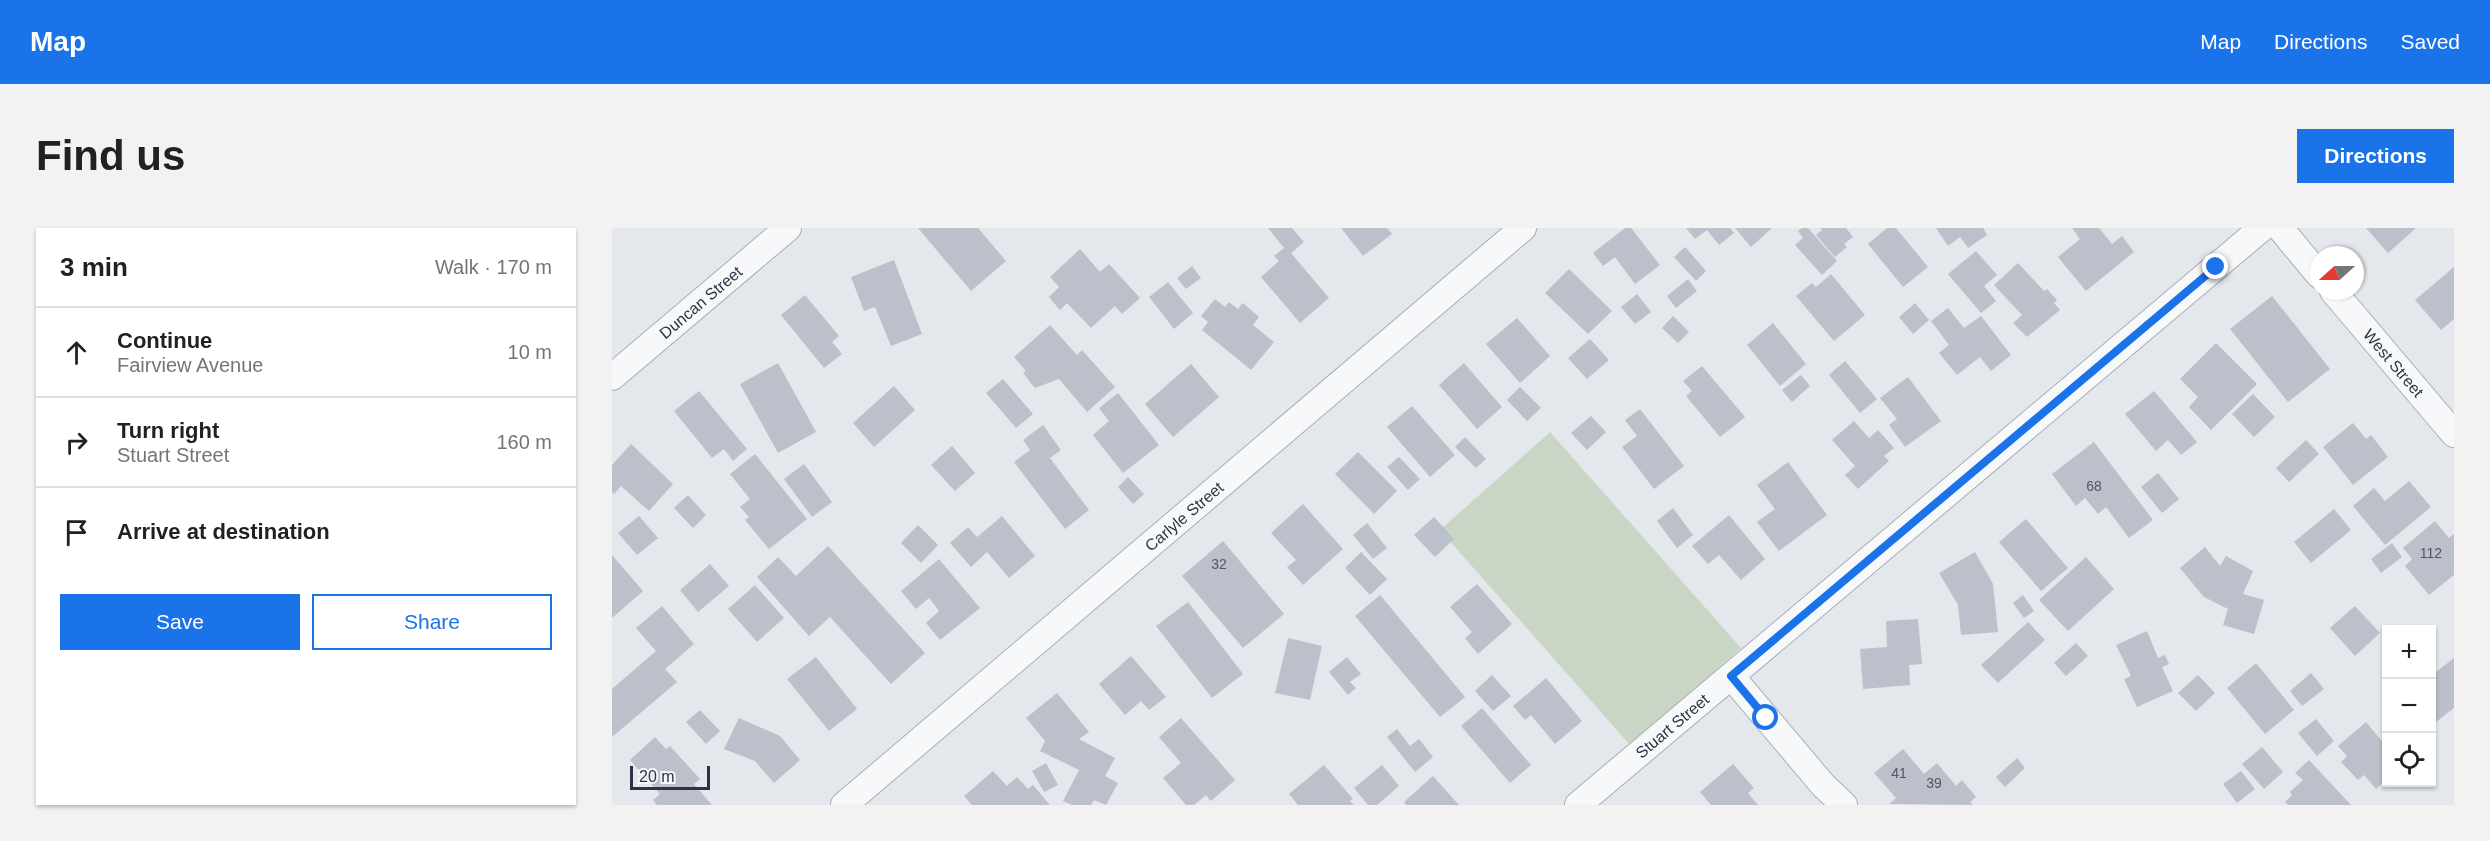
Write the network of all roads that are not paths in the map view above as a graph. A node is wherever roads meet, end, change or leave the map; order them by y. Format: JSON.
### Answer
{"nodes":[{"id":1,"x":788,"y":228,"type":"edge"},
{"id":2,"x":1523,"y":228,"type":"edge"},
{"id":3,"x":2262,"y":228,"type":"edge"},
{"id":4,"x":2280,"y":228,"type":"edge"},
{"id":5,"x":2310,"y":264,"type":"edge"},
{"id":6,"x":2341,"y":300,"type":"edge"},
{"id":7,"x":612,"y":376,"type":"edge"},
{"id":8,"x":2454,"y":434,"type":"edge"},
{"id":9,"x":1731,"y":676,"type":"junction"},
{"id":10,"x":844,"y":805,"type":"edge"},
{"id":11,"x":1578,"y":805,"type":"edge"},
{"id":12,"x":1844,"y":805,"type":"edge"}],
"edges":[{"from":1,"to":7,"type":"street","name":"Duncan Street"},
{"from":2,"to":10,"type":"street","name":"Carlyle Street"},
{"from":3,"to":9,"type":"street","name":"Stuart Street"},
{"from":4,"to":5,"type":"street"},
{"from":6,"to":8,"type":"street","name":"West Street"},
{"from":9,"to":11,"type":"street","name":"Stuart Street"},
{"from":9,"to":12,"type":"street"}]}
